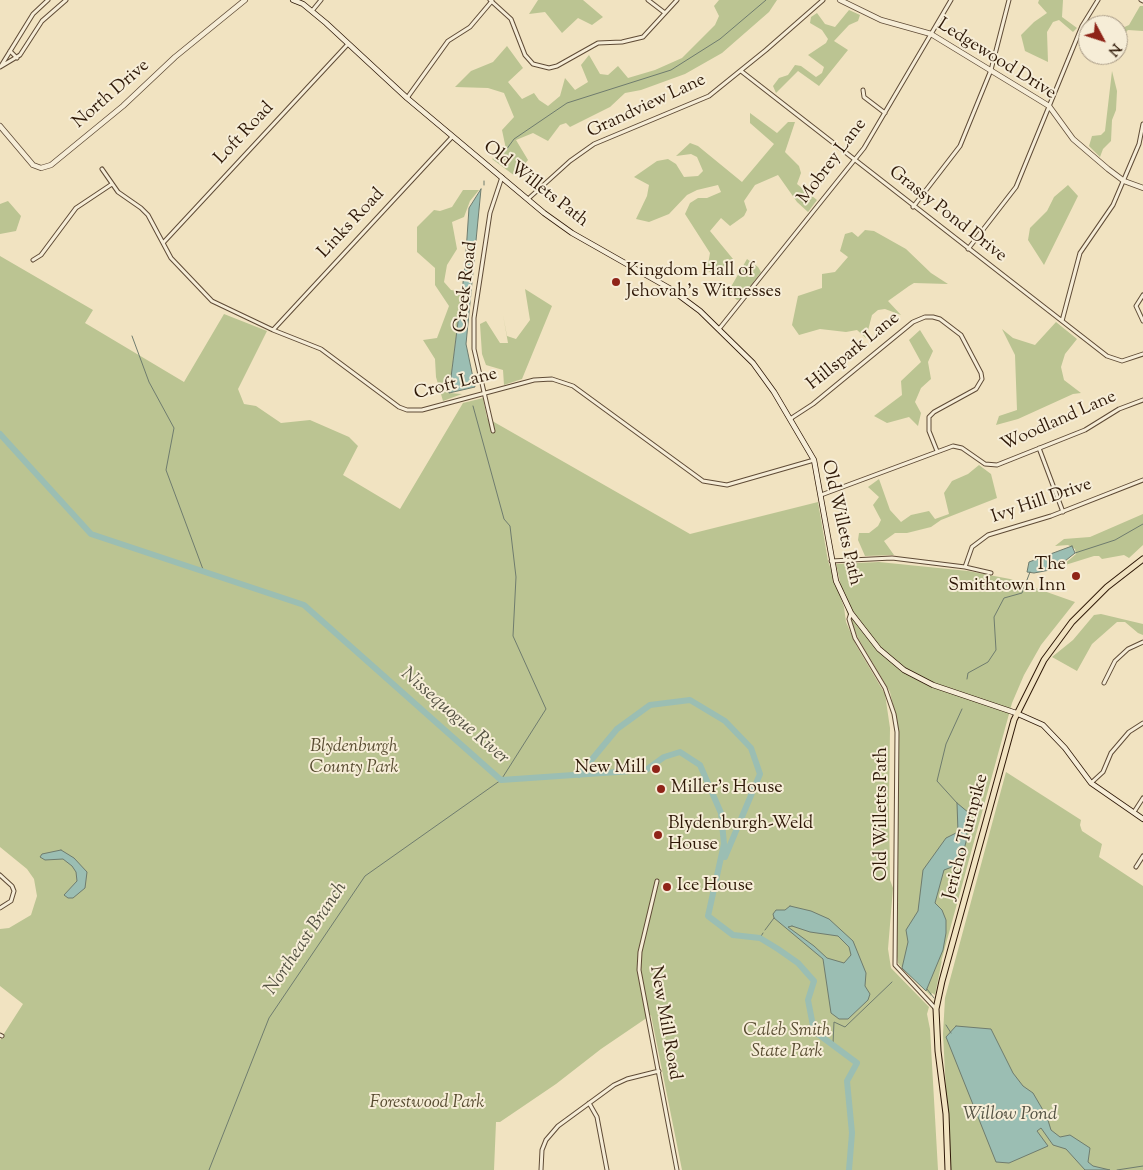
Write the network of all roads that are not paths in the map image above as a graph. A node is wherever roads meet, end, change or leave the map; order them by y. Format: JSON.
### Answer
{"nodes":[{"id":1,"x":48,"y":0,"type":"edge"},
{"id":2,"x":66,"y":0,"type":"edge"},
{"id":3,"x":246,"y":0,"type":"edge"},
{"id":4,"x":293,"y":0,"type":"edge"},
{"id":5,"x":321,"y":0,"type":"edge"},
{"id":6,"x":648,"y":0,"type":"edge"},
{"id":7,"x":677,"y":0,"type":"edge"},
{"id":8,"x":823,"y":0,"type":"edge"},
{"id":9,"x":840,"y":0,"type":"edge"},
{"id":10,"x":951,"y":0,"type":"edge"},
{"id":11,"x":1009,"y":0,"type":"edge"},
{"id":12,"x":1098,"y":0,"type":"edge"},
{"id":13,"x":491,"y":1,"type":"edge"},
{"id":14,"x":312,"y":11,"type":"junction"},
{"id":15,"x":665,"y":13,"type":"junction"},
{"id":16,"x":931,"y":34,"type":"junction"},
{"id":17,"x":348,"y":44,"type":"junction"},
{"id":18,"x":10,"y":50,"type":"junction"},
{"id":19,"x":17,"y":58,"type":"junction"},
{"id":20,"x":0,"y":67,"type":"edge"},
{"id":21,"x":991,"y":70,"type":"junction"},
{"id":22,"x":741,"y":71,"type":"junction"},
{"id":23,"x":863,"y":90,"type":"dead end"},
{"id":24,"x":407,"y":98,"type":"junction"},
{"id":25,"x":1049,"y":106,"type":"junction"},
{"id":26,"x":885,"y":113,"type":"junction"},
{"id":27,"x":1143,"y":124,"type":"edge"},
{"id":28,"x":0,"y":126,"type":"edge"},
{"id":29,"x":452,"y":137,"type":"junction"},
{"id":30,"x":854,"y":161,"type":"junction"},
{"id":31,"x":102,"y":169,"type":"dead end"},
{"id":32,"x":502,"y":177,"type":"junction"},
{"id":33,"x":1124,"y":181,"type":"junction"},
{"id":34,"x":112,"y":184,"type":"junction"},
{"id":35,"x":1143,"y":188,"type":"edge"},
{"id":36,"x":528,"y":199,"type":"junction"},
{"id":37,"x":913,"y":207,"type":"junction"},
{"id":38,"x":163,"y":243,"type":"junction"},
{"id":39,"x":968,"y":249,"type":"junction"},
{"id":40,"x":33,"y":260,"type":"dead end"},
{"id":41,"x":1143,"y":295,"type":"edge"},
{"id":42,"x":1062,"y":321,"type":"junction"},
{"id":43,"x":1143,"y":322,"type":"edge"},
{"id":44,"x":719,"y":329,"type":"junction"},
{"id":45,"x":273,"y":330,"type":"junction"},
{"id":46,"x":1143,"y":354,"type":"edge"},
{"id":47,"x":486,"y":394,"type":"junction"},
{"id":48,"x":1143,"y":400,"type":"edge"},
{"id":49,"x":790,"y":419,"type":"junction"},
{"id":50,"x":493,"y":431,"type":"dead end"},
{"id":51,"x":1039,"y":448,"type":"junction"},
{"id":52,"x":936,"y":451,"type":"junction"},
{"id":53,"x":814,"y":460,"type":"junction"},
{"id":54,"x":1143,"y":480,"type":"edge"},
{"id":55,"x":821,"y":495,"type":"junction"},
{"id":56,"x":1063,"y":512,"type":"junction"},
{"id":57,"x":1143,"y":559,"type":"edge"},
{"id":58,"x":832,"y":561,"type":"junction"},
{"id":59,"x":965,"y":567,"type":"junction"},
{"id":60,"x":991,"y":573,"type":"dead end"},
{"id":61,"x":850,"y":613,"type":"junction"},
{"id":62,"x":1143,"y":642,"type":"edge"},
{"id":63,"x":1104,"y":683,"type":"dead end"},
{"id":64,"x":1016,"y":713,"type":"junction"},
{"id":65,"x":1143,"y":723,"type":"edge"},
{"id":66,"x":1091,"y":783,"type":"junction"},
{"id":67,"x":1143,"y":798,"type":"edge"},
{"id":68,"x":1133,"y":813,"type":"junction"},
{"id":69,"x":1143,"y":819,"type":"edge"},
{"id":70,"x":1143,"y":856,"type":"edge"},
{"id":71,"x":1136,"y":867,"type":"dead end"},
{"id":72,"x":0,"y":875,"type":"edge"},
{"id":73,"x":656,"y":881,"type":"dead end"},
{"id":74,"x":0,"y":908,"type":"edge"},
{"id":75,"x":936,"y":1009,"type":"junction"},
{"id":76,"x":659,"y":1071,"type":"junction"},
{"id":77,"x":589,"y":1104,"type":"junction"},
{"id":78,"x":541,"y":1170,"type":"edge"},
{"id":79,"x":607,"y":1170,"type":"edge"},
{"id":80,"x":677,"y":1170,"type":"edge"},
{"id":81,"x":948,"y":1170,"type":"edge"}],
"edges":[{"from":1,"to":18,"type":"street"},
{"from":2,"to":19,"type":"street"},
{"from":3,"to":28,"type":"main road","name":"North Drive"},
{"from":4,"to":14,"type":"main road","name":"Old Willets Path"},
{"from":5,"to":14,"type":"street"},
{"from":6,"to":15,"type":"street"},
{"from":7,"to":15,"type":"street"},
{"from":8,"to":22,"type":"street","name":"Grandview Lane"},
{"from":9,"to":16,"type":"main road","name":"Ledgewood Drive"},
{"from":10,"to":16,"type":"street","name":"Mobrey Lane"},
{"from":11,"to":21,"type":"street"},
{"from":12,"to":25,"type":"street"},
{"from":13,"to":15,"type":"street"},
{"from":13,"to":24,"type":"street"},
{"from":14,"to":17,"type":"main road","name":"Old Willets Path"},
{"from":16,"to":21,"type":"main road","name":"Ledgewood Drive"},
{"from":16,"to":26,"type":"street","name":"Mobrey Lane"},
{"from":17,"to":24,"type":"main road","name":"Old Willets Path"},
{"from":17,"to":38,"type":"street","name":"Loft Road"},
{"from":18,"to":19,"type":"street"},
{"from":18,"to":20,"type":"street"},
{"from":19,"to":20,"type":"street"},
{"from":21,"to":25,"type":"main road","name":"Ledgewood Drive"},
{"from":21,"to":37,"type":"street"},
{"from":22,"to":30,"type":"street","name":"Grassy Pond Drive"},
{"from":22,"to":36,"type":"street","name":"Grandview Lane"},
{"from":23,"to":26,"type":"street"},
{"from":24,"to":29,"type":"main road","name":"Old Willets Path"},
{"from":25,"to":33,"type":"main road","name":"Ledgewood Drive"},
{"from":25,"to":39,"type":"street"},
{"from":26,"to":30,"type":"street","name":"Mobrey Lane"},
{"from":27,"to":33,"type":"street"},
{"from":29,"to":32,"type":"main road","name":"Old Willets Path"},
{"from":29,"to":45,"type":"street","name":"Links Road"},
{"from":30,"to":37,"type":"street","name":"Grassy Pond Drive"},
{"from":30,"to":44,"type":"street","name":"Mobrey Lane"},
{"from":31,"to":34,"type":"street","name":"Croft Lane"},
{"from":32,"to":36,"type":"main road","name":"Old Willets Path"},
{"from":32,"to":47,"type":"street","name":"Creek Road"},
{"from":33,"to":35,"type":"main road","name":"Ledgewood Drive"},
{"from":33,"to":42,"type":"street"},
{"from":34,"to":38,"type":"street","name":"Croft Lane"},
{"from":34,"to":40,"type":"street"},
{"from":36,"to":44,"type":"main road","name":"Old Willets Path"},
{"from":37,"to":39,"type":"street","name":"Grassy Pond Drive"},
{"from":38,"to":45,"type":"street","name":"Croft Lane"},
{"from":39,"to":42,"type":"street","name":"Grassy Pond Drive"},
{"from":41,"to":43,"type":"street"},
{"from":42,"to":46,"type":"street","name":"Grassy Pond Drive"},
{"from":44,"to":49,"type":"main road","name":"Old Willets Path"},
{"from":45,"to":47,"type":"street","name":"Croft Lane"},
{"from":47,"to":50,"type":"street","name":"Creek Road"},
{"from":47,"to":53,"type":"street","name":"Croft Lane"},
{"from":48,"to":51,"type":"street","name":"Woodland Lane"},
{"from":49,"to":52,"type":"street","name":"Hillspark Lane"},
{"from":49,"to":53,"type":"main road","name":"Old Willets Path"},
{"from":51,"to":52,"type":"street","name":"Woodland Lane"},
{"from":51,"to":56,"type":"street"},
{"from":52,"to":55,"type":"street","name":"Woodland Lane"},
{"from":53,"to":55,"type":"main road","name":"Old Willets Path"},
{"from":54,"to":56,"type":"street","name":"Ivy Hill Drive"},
{"from":55,"to":58,"type":"main road","name":"Old Willets Path"},
{"from":56,"to":59,"type":"street","name":"Ivy Hill Drive"},
{"from":57,"to":64,"type":"main road","name":"Jericho Turnpike"},
{"from":58,"to":59,"type":"street"},
{"from":58,"to":61,"type":"main road","name":"Old Willets Path"},
{"from":59,"to":60,"type":"street"},
{"from":61,"to":64,"type":"main road","name":"Old Willets Path"},
{"from":61,"to":75,"type":"street","name":"Old Willetts Path"},
{"from":62,"to":63,"type":"street"},
{"from":64,"to":66,"type":"main road","name":"Old Willets Path"},
{"from":64,"to":75,"type":"main road","name":"Jericho Turnpike"},
{"from":65,"to":66,"type":"street"},
{"from":66,"to":68,"type":"main road","name":"Old Willets Path"},
{"from":67,"to":68,"type":"street"},
{"from":68,"to":69,"type":"main road","name":"Old Willets Path"},
{"from":70,"to":71,"type":"street"},
{"from":72,"to":74,"type":"street"},
{"from":73,"to":76,"type":"street","name":"New Mill Road"},
{"from":75,"to":81,"type":"main road","name":"Jericho Turnpike"},
{"from":76,"to":77,"type":"street"},
{"from":76,"to":80,"type":"street","name":"New Mill Road"},
{"from":77,"to":78,"type":"street"},
{"from":77,"to":79,"type":"street"}]}
